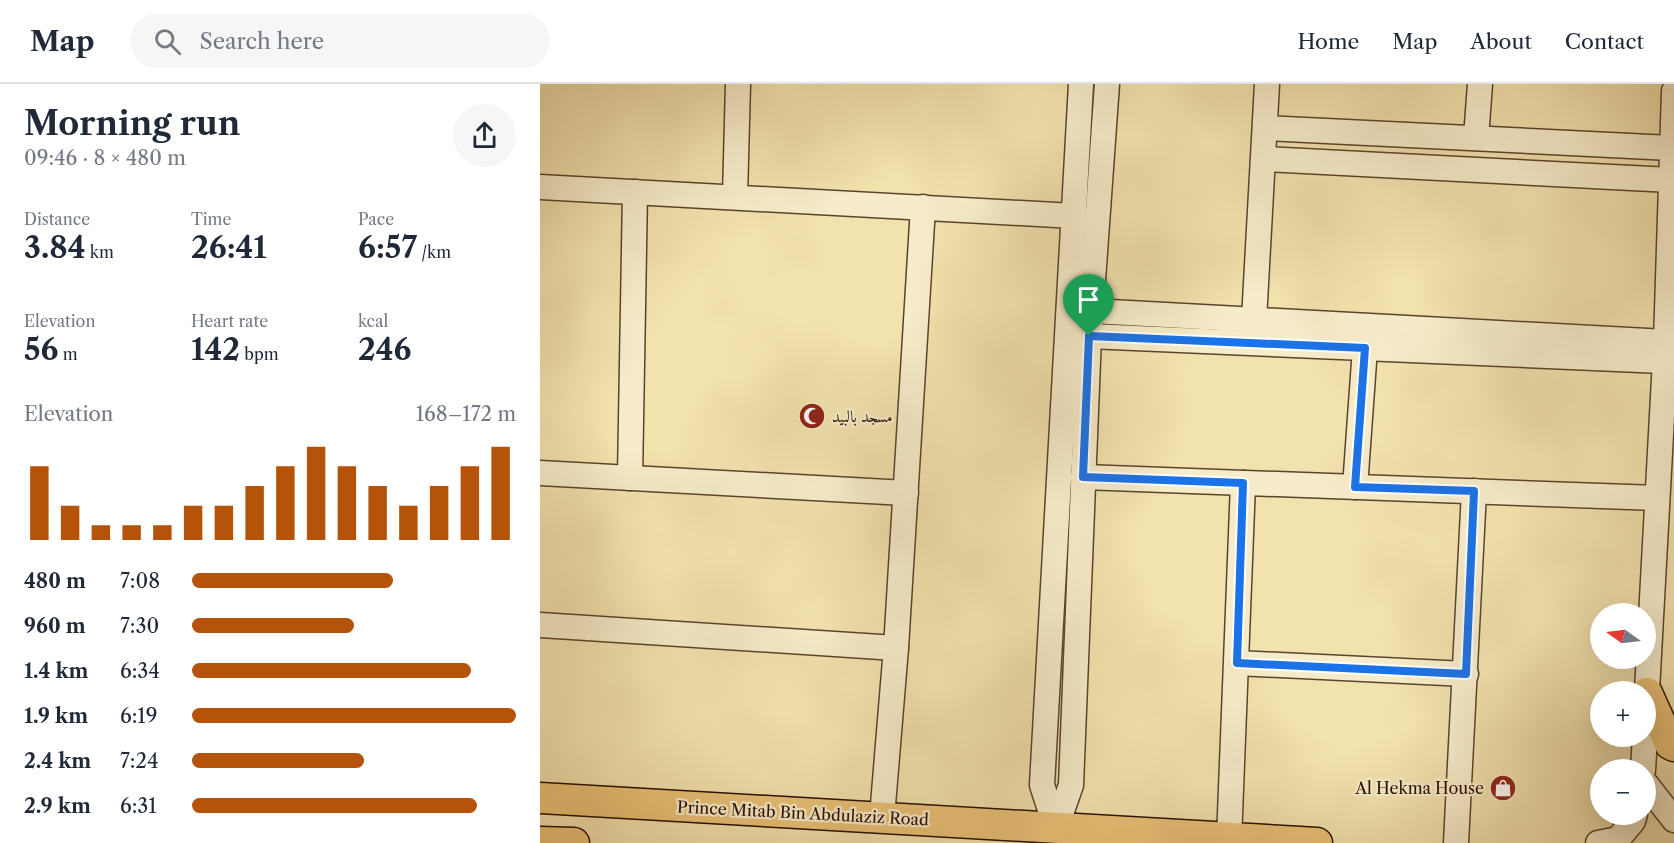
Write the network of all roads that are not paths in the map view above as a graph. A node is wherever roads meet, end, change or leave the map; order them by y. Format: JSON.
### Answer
{"nodes":[{"id":1,"x":738,"y":84,"type":"edge"},
{"id":2,"x":1081,"y":84,"type":"edge"},
{"id":3,"x":1107,"y":84,"type":"edge"},
{"id":4,"x":1267,"y":84,"type":"edge"},
{"id":5,"x":1480,"y":84,"type":"edge"},
{"id":6,"x":1674,"y":91,"type":"edge"},
{"id":7,"x":1266,"y":128,"type":"junction"},
{"id":8,"x":1476,"y":138,"type":"junction"},
{"id":9,"x":1671,"y":148,"type":"junction"},
{"id":10,"x":1265,"y":159,"type":"junction"},
{"id":11,"x":1671,"y":180,"type":"junction"},
{"id":12,"x":540,"y":187,"type":"edge"},
{"id":13,"x":635,"y":192,"type":"junction"},
{"id":14,"x":735,"y":197,"type":"junction"},
{"id":15,"x":923,"y":207,"type":"junction"},
{"id":16,"x":1074,"y":216,"type":"junction"},
{"id":17,"x":1092,"y":310,"type":"junction"},
{"id":18,"x":1254,"y":320,"type":"junction"},
{"id":19,"x":1089,"y":336,"type":"junction"},
{"id":20,"x":1365,"y":348,"type":"junction"},
{"id":21,"x":1664,"y":351,"type":"junction"},
{"id":22,"x":540,"y":473,"type":"edge"},
{"id":23,"x":1083,"y":477,"type":"junction"},
{"id":24,"x":630,"y":478,"type":"junction"},
{"id":25,"x":1243,"y":483,"type":"junction"},
{"id":26,"x":1355,"y":487,"type":"junction"},
{"id":27,"x":1474,"y":491,"type":"junction"},
{"id":28,"x":906,"y":493,"type":"junction"},
{"id":29,"x":1657,"y":498,"type":"junction"},
{"id":30,"x":540,"y":626,"type":"edge"},
{"id":31,"x":896,"y":648,"type":"junction"},
{"id":32,"x":1237,"y":663,"type":"junction"},
{"id":33,"x":1466,"y":674,"type":"junction"},
{"id":34,"x":1648,"y":681,"type":"edge"},
{"id":35,"x":1656,"y":713,"type":"edge"},
{"id":36,"x":1674,"y":746,"type":"edge"},
{"id":37,"x":1656,"y":797,"type":"edge"},
{"id":38,"x":540,"y":798,"type":"edge"},
{"id":39,"x":882,"y":817,"type":"junction"},
{"id":40,"x":1674,"y":820,"type":"edge"},
{"id":41,"x":1629,"y":825,"type":"edge"},
{"id":42,"x":1056,"y":828,"type":"junction"},
{"id":43,"x":1230,"y":840,"type":"junction"},
{"id":44,"x":540,"y":842,"type":"edge"},
{"id":45,"x":574,"y":843,"type":"edge"},
{"id":46,"x":1317,"y":843,"type":"edge"},
{"id":47,"x":1456,"y":843,"type":"edge"},
{"id":48,"x":1598,"y":843,"type":"edge"}],
"edges":[{"from":1,"to":14,"type":"street"},
{"from":2,"to":16,"type":"street"},
{"from":3,"to":17,"type":"street"},
{"from":4,"to":7,"type":"street"},
{"from":5,"to":8,"type":"street"},
{"from":6,"to":9,"type":"street"},
{"from":7,"to":8,"type":"street"},
{"from":7,"to":10,"type":"street"},
{"from":8,"to":9,"type":"street"},
{"from":9,"to":11,"type":"street"},
{"from":10,"to":11,"type":"street"},
{"from":10,"to":18,"type":"street"},
{"from":11,"to":21,"type":"street"},
{"from":12,"to":13,"type":"street"},
{"from":13,"to":14,"type":"street"},
{"from":13,"to":24,"type":"street"},
{"from":14,"to":15,"type":"street"},
{"from":15,"to":16,"type":"street"},
{"from":15,"to":28,"type":"street"},
{"from":16,"to":42,"type":"street"},
{"from":17,"to":18,"type":"street"},
{"from":17,"to":19,"type":"street"},
{"from":18,"to":21,"type":"street"},
{"from":19,"to":20,"type":"street"},
{"from":19,"to":23,"type":"street"},
{"from":20,"to":21,"type":"street"},
{"from":20,"to":26,"type":"street"},
{"from":21,"to":29,"type":"street"},
{"from":22,"to":24,"type":"street"},
{"from":23,"to":25,"type":"street"},
{"from":23,"to":42,"type":"street"},
{"from":24,"to":28,"type":"street"},
{"from":25,"to":26,"type":"street"},
{"from":25,"to":32,"type":"street"},
{"from":26,"to":27,"type":"street"},
{"from":27,"to":29,"type":"street"},
{"from":27,"to":33,"type":"street"},
{"from":28,"to":31,"type":"street"},
{"from":29,"to":34,"type":"street"},
{"from":30,"to":31,"type":"street"},
{"from":31,"to":39,"type":"street"},
{"from":32,"to":33,"type":"street"},
{"from":32,"to":43,"type":"street"},
{"from":33,"to":47,"type":"street"},
{"from":35,"to":36,"type":"main road"},
{"from":37,"to":40,"type":"street"},
{"from":38,"to":39,"type":"main road","name":"Prince Mitab Bin Abdulaziz Road"},
{"from":39,"to":42,"type":"main road","name":"Prince Mitab Bin Abdulaziz Road"},
{"from":41,"to":48,"type":"street"},
{"from":42,"to":43,"type":"main road","name":"Prince Mitab Bin Abdulaziz Road"},
{"from":43,"to":46,"type":"main road","name":"Prince Mitab Bin Abdulaziz Road"},
{"from":44,"to":45,"type":"main road"}]}
